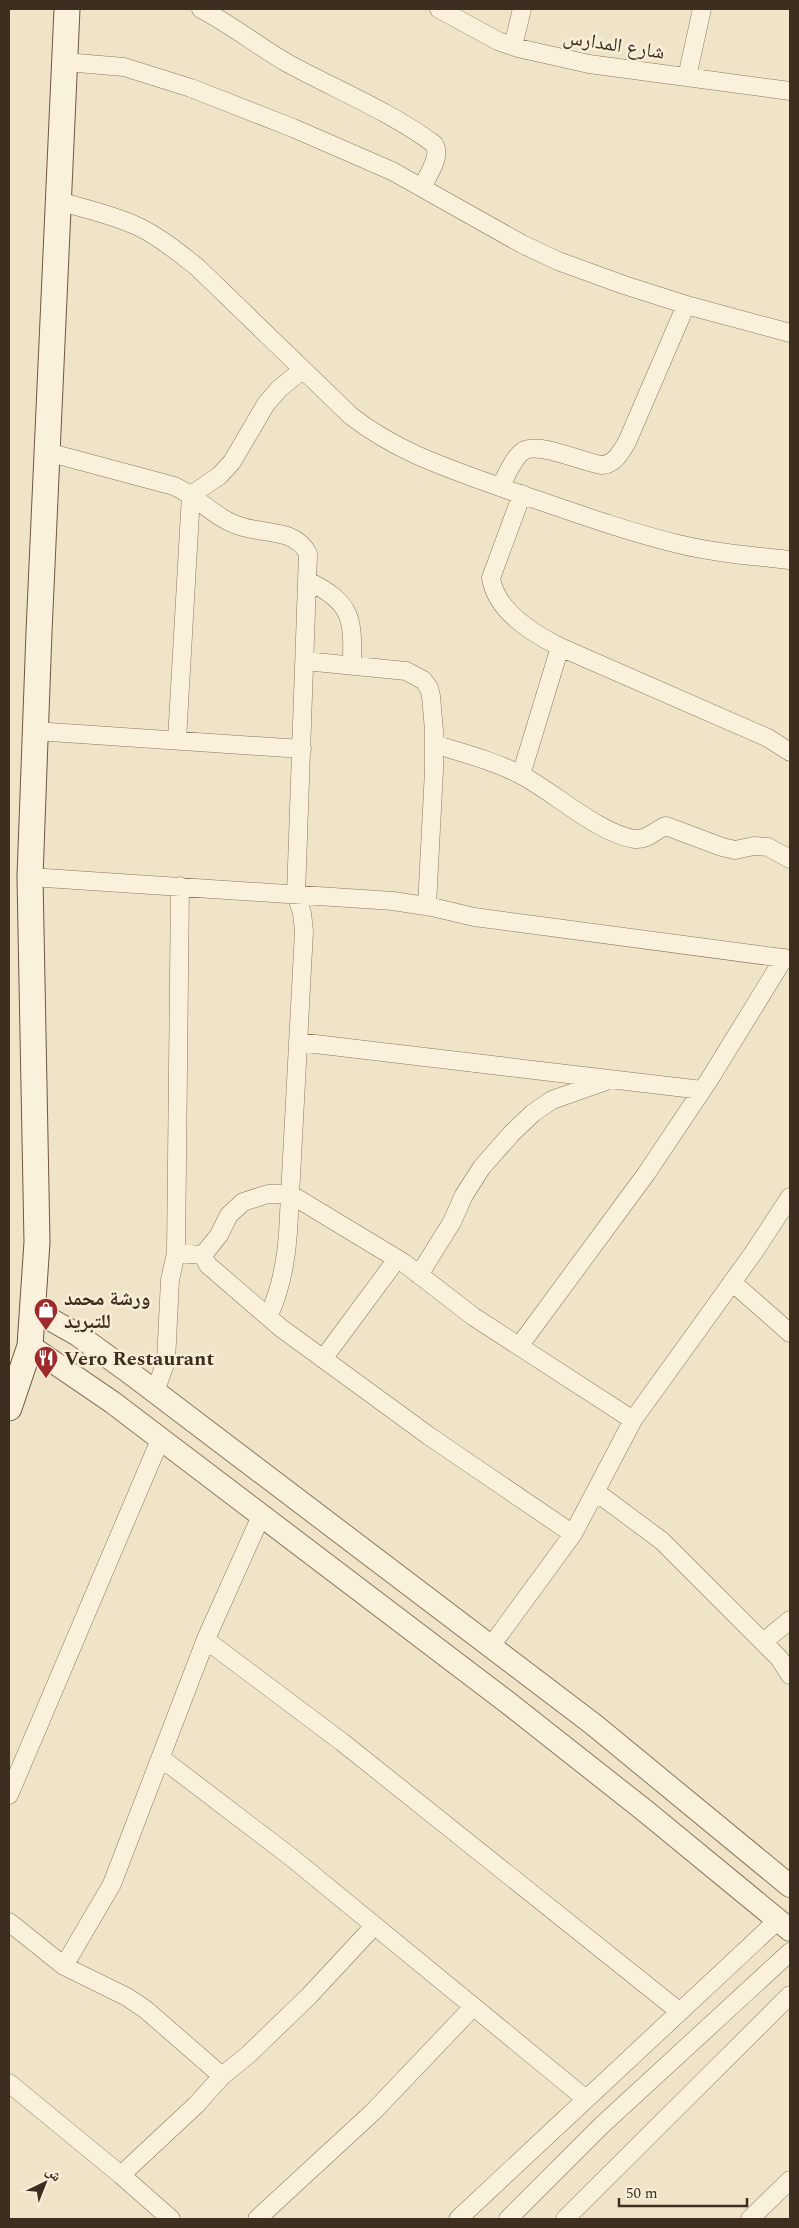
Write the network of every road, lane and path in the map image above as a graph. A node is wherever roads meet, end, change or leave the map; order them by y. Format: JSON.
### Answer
{"nodes":[{"id":1,"x":67,"y":9,"type":"edge"},
{"id":2,"x":201,"y":9,"type":"edge"},
{"id":3,"x":440,"y":9,"type":"edge"},
{"id":4,"x":522,"y":9,"type":"edge"},
{"id":5,"x":702,"y":9,"type":"edge"},
{"id":6,"x":513,"y":46,"type":"junction"},
{"id":7,"x":64,"y":62,"type":"junction"},
{"id":8,"x":687,"y":77,"type":"junction"},
{"id":9,"x":790,"y":91,"type":"edge"},
{"id":10,"x":422,"y":187,"type":"junction"},
{"id":11,"x":58,"y":201,"type":"junction"},
{"id":12,"x":686,"y":305,"type":"junction"},
{"id":13,"x":790,"y":333,"type":"edge"},
{"id":14,"x":302,"y":370,"type":"junction"},
{"id":15,"x":47,"y":452,"type":"junction"},
{"id":16,"x":500,"y":487,"type":"junction"},
{"id":17,"x":522,"y":494,"type":"junction"},
{"id":18,"x":190,"y":495,"type":"junction"},
{"id":19,"x":790,"y":560,"type":"edge"},
{"id":20,"x":308,"y":581,"type":"junction"},
{"id":21,"x":560,"y":647,"type":"junction"},
{"id":22,"x":305,"y":661,"type":"junction"},
{"id":23,"x":352,"y":665,"type":"junction"},
{"id":24,"x":35,"y":731,"type":"junction"},
{"id":25,"x":177,"y":740,"type":"junction"},
{"id":26,"x":434,"y":744,"type":"junction"},
{"id":27,"x":302,"y":749,"type":"junction"},
{"id":28,"x":790,"y":752,"type":"edge"},
{"id":29,"x":521,"y":775,"type":"junction"},
{"id":30,"x":790,"y":859,"type":"edge"},
{"id":31,"x":30,"y":877,"type":"junction"},
{"id":32,"x":180,"y":886,"type":"junction"},
{"id":33,"x":296,"y":894,"type":"junction"},
{"id":34,"x":427,"y":906,"type":"junction"},
{"id":35,"x":787,"y":959,"type":"edge"},
{"id":36,"x":298,"y":1042,"type":"junction"},
{"id":37,"x":609,"y":1079,"type":"junction"},
{"id":38,"x":702,"y":1090,"type":"junction"},
{"id":39,"x":290,"y":1194,"type":"junction"},
{"id":40,"x":790,"y":1197,"type":"edge"},
{"id":41,"x":176,"y":1253,"type":"junction"},
{"id":42,"x":203,"y":1255,"type":"junction"},
{"id":43,"x":397,"y":1259,"type":"junction"},
{"id":44,"x":419,"y":1275,"type":"junction"},
{"id":45,"x":732,"y":1282,"type":"junction"},
{"id":46,"x":32,"y":1309,"type":"junction"},
{"id":47,"x":268,"y":1317,"type":"junction"},
{"id":48,"x":790,"y":1333,"type":"edge"},
{"id":49,"x":30,"y":1346,"type":"junction"},
{"id":50,"x":520,"y":1346,"type":"junction"},
{"id":51,"x":323,"y":1360,"type":"junction"},
{"id":52,"x":155,"y":1392,"type":"junction"},
{"id":53,"x":9,"y":1408,"type":"edge"},
{"id":54,"x":634,"y":1420,"type":"junction"},
{"id":55,"x":160,"y":1440,"type":"junction"},
{"id":56,"x":596,"y":1492,"type":"junction"},
{"id":57,"x":261,"y":1516,"type":"junction"},
{"id":58,"x":573,"y":1534,"type":"junction"},
{"id":59,"x":790,"y":1620,"type":"edge"},
{"id":60,"x":206,"y":1640,"type":"junction"},
{"id":61,"x":763,"y":1642,"type":"junction"},
{"id":62,"x":490,"y":1646,"type":"junction"},
{"id":63,"x":790,"y":1675,"type":"edge"},
{"id":64,"x":161,"y":1758,"type":"junction"},
{"id":65,"x":9,"y":1795,"type":"edge"},
{"id":66,"x":790,"y":1886,"type":"edge"},
{"id":67,"x":786,"y":1919,"type":"edge"},
{"id":68,"x":9,"y":1922,"type":"edge"},
{"id":69,"x":374,"y":1926,"type":"junction"},
{"id":70,"x":790,"y":1952,"type":"edge"},
{"id":71,"x":64,"y":1966,"type":"junction"},
{"id":72,"x":790,"y":1995,"type":"edge"},
{"id":73,"x":473,"y":2007,"type":"junction"},
{"id":74,"x":680,"y":2012,"type":"junction"},
{"id":75,"x":222,"y":2076,"type":"junction"},
{"id":76,"x":9,"y":2083,"type":"edge"},
{"id":77,"x":586,"y":2099,"type":"junction"},
{"id":78,"x":121,"y":2175,"type":"junction"},
{"id":79,"x":790,"y":2180,"type":"edge"},
{"id":80,"x":171,"y":2219,"type":"edge"},
{"id":81,"x":257,"y":2219,"type":"edge"},
{"id":82,"x":458,"y":2219,"type":"edge"},
{"id":83,"x":508,"y":2219,"type":"edge"},
{"id":84,"x":565,"y":2219,"type":"edge"},
{"id":85,"x":750,"y":2219,"type":"edge"}],
"edges":[{"from":1,"to":7,"type":"main road"},
{"from":2,"to":10,"type":"street"},
{"from":3,"to":6,"type":"street","name":"شارع المدارس"},
{"from":4,"to":6,"type":"street"},
{"from":5,"to":8,"type":"street"},
{"from":6,"to":8,"type":"street","name":"شارع المدارس"},
{"from":7,"to":10,"type":"street"},
{"from":7,"to":11,"type":"main road"},
{"from":8,"to":9,"type":"street","name":"شارع المدارس"},
{"from":10,"to":12,"type":"street"},
{"from":11,"to":14,"type":"street"},
{"from":11,"to":15,"type":"main road"},
{"from":12,"to":13,"type":"street"},
{"from":12,"to":16,"type":"street"},
{"from":14,"to":16,"type":"street"},
{"from":14,"to":18,"type":"street"},
{"from":15,"to":18,"type":"street"},
{"from":15,"to":24,"type":"main road"},
{"from":16,"to":17,"type":"street"},
{"from":17,"to":19,"type":"street"},
{"from":17,"to":21,"type":"street"},
{"from":18,"to":20,"type":"street"},
{"from":18,"to":25,"type":"street"},
{"from":20,"to":22,"type":"street"},
{"from":20,"to":23,"type":"street"},
{"from":21,"to":28,"type":"street"},
{"from":21,"to":29,"type":"street"},
{"from":22,"to":23,"type":"street"},
{"from":22,"to":27,"type":"street"},
{"from":23,"to":26,"type":"street"},
{"from":24,"to":25,"type":"street"},
{"from":24,"to":31,"type":"main road"},
{"from":25,"to":27,"type":"street"},
{"from":26,"to":29,"type":"street"},
{"from":26,"to":34,"type":"street"},
{"from":27,"to":33,"type":"street"},
{"from":29,"to":30,"type":"street"},
{"from":31,"to":32,"type":"street"},
{"from":31,"to":46,"type":"main road"},
{"from":32,"to":33,"type":"street"},
{"from":32,"to":41,"type":"street"},
{"from":33,"to":34,"type":"street"},
{"from":33,"to":36,"type":"street"},
{"from":34,"to":35,"type":"street"},
{"from":35,"to":38,"type":"street"},
{"from":36,"to":37,"type":"street"},
{"from":36,"to":39,"type":"street"},
{"from":37,"to":38,"type":"street"},
{"from":37,"to":44,"type":"street"},
{"from":38,"to":50,"type":"street"},
{"from":39,"to":42,"type":"street"},
{"from":39,"to":43,"type":"street"},
{"from":39,"to":47,"type":"street"},
{"from":40,"to":45,"type":"street"},
{"from":41,"to":42,"type":"street"},
{"from":41,"to":52,"type":"street"},
{"from":42,"to":47,"type":"street"},
{"from":43,"to":44,"type":"street"},
{"from":43,"to":51,"type":"street"},
{"from":44,"to":50,"type":"street"},
{"from":45,"to":48,"type":"street"},
{"from":45,"to":54,"type":"street"},
{"from":46,"to":49,"type":"main road"},
{"from":46,"to":52,"type":"street"},
{"from":47,"to":51,"type":"street"},
{"from":49,"to":53,"type":"main road"},
{"from":49,"to":55,"type":"street"},
{"from":50,"to":54,"type":"street"},
{"from":51,"to":58,"type":"street"},
{"from":52,"to":62,"type":"street"},
{"from":54,"to":56,"type":"street"},
{"from":55,"to":57,"type":"street"},
{"from":55,"to":65,"type":"street"},
{"from":56,"to":58,"type":"street"},
{"from":56,"to":61,"type":"street"},
{"from":57,"to":60,"type":"street"},
{"from":57,"to":67,"type":"street"},
{"from":58,"to":62,"type":"street"},
{"from":59,"to":61,"type":"street"},
{"from":60,"to":64,"type":"street"},
{"from":60,"to":74,"type":"street"},
{"from":61,"to":63,"type":"street"},
{"from":62,"to":66,"type":"street"},
{"from":64,"to":69,"type":"street"},
{"from":64,"to":71,"type":"street"},
{"from":67,"to":74,"type":"street"},
{"from":68,"to":71,"type":"street"},
{"from":69,"to":73,"type":"street"},
{"from":69,"to":75,"type":"street"},
{"from":70,"to":83,"type":"street"},
{"from":71,"to":75,"type":"street"},
{"from":72,"to":84,"type":"street"},
{"from":73,"to":77,"type":"street"},
{"from":73,"to":81,"type":"street"},
{"from":74,"to":77,"type":"street"},
{"from":75,"to":78,"type":"street"},
{"from":76,"to":78,"type":"street"},
{"from":77,"to":82,"type":"street"},
{"from":78,"to":80,"type":"street"},
{"from":79,"to":85,"type":"street"}]}
